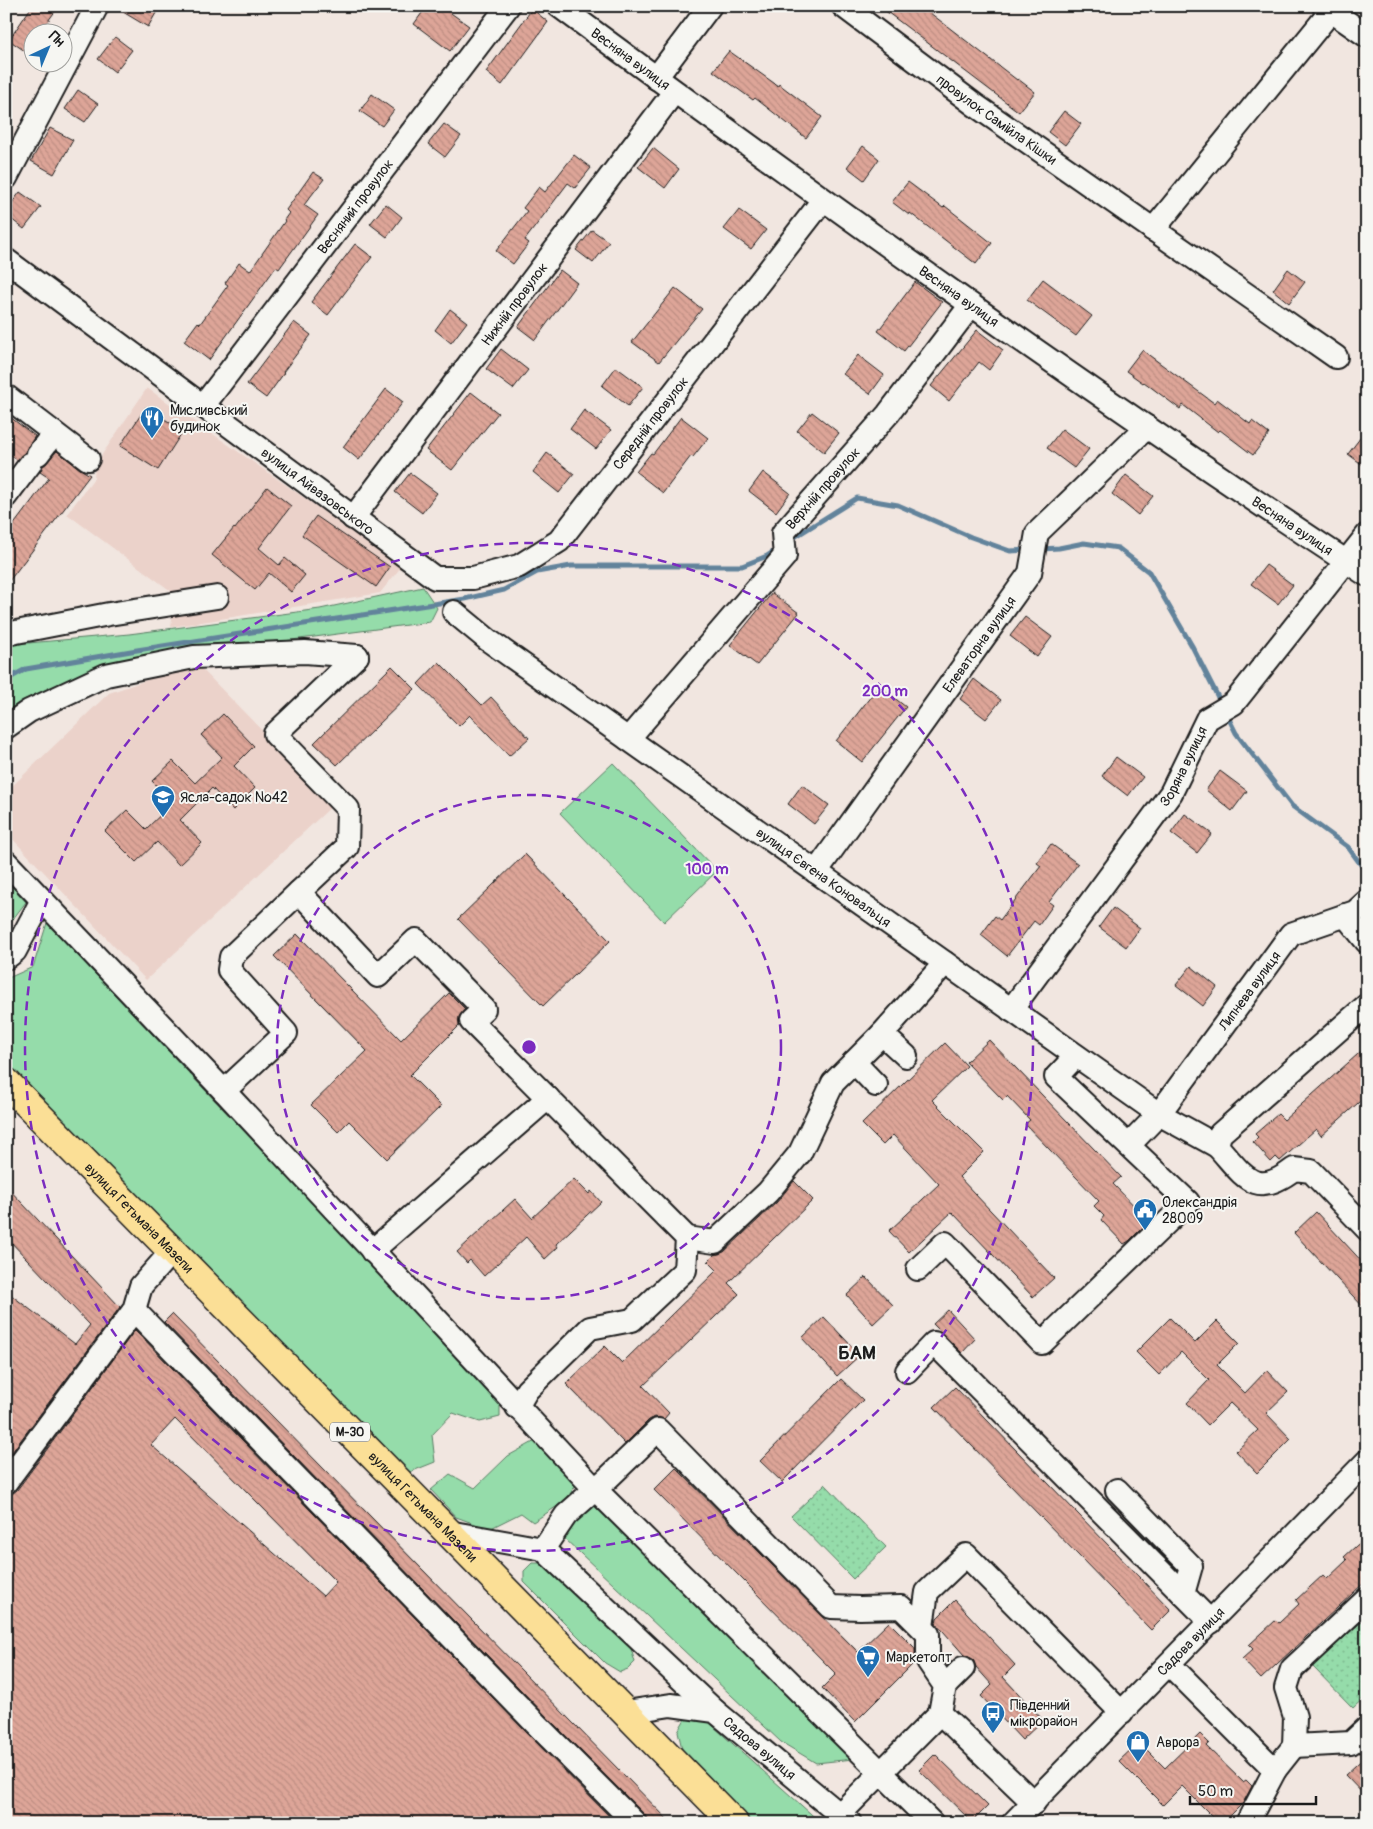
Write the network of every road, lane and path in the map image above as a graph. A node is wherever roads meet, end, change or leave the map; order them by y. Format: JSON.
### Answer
{"nodes":[{"id":1,"x":97,"y":6,"type":"edge"},
{"id":2,"x":508,"y":6,"type":"edge"},
{"id":3,"x":559,"y":6,"type":"edge"},
{"id":4,"x":710,"y":6,"type":"edge"},
{"id":5,"x":843,"y":6,"type":"edge"},
{"id":6,"x":1328,"y":8,"type":"edge"},
{"id":7,"x":1367,"y":36,"type":"edge"},
{"id":8,"x":656,"y":78,"type":"junction"},
{"id":9,"x":674,"y":92,"type":"junction"},
{"id":10,"x":6,"y":178,"type":"edge"},
{"id":11,"x":823,"y":200,"type":"junction"},
{"id":12,"x":1153,"y":230,"type":"junction"},
{"id":13,"x":6,"y":260,"type":"edge"},
{"id":14,"x":971,"y":306,"type":"junction"},
{"id":15,"x":1336,"y":357,"type":"dead end"},
{"id":16,"x":6,"y":396,"type":"edge"},
{"id":17,"x":203,"y":406,"type":"junction"},
{"id":18,"x":1147,"y":427,"type":"junction"},
{"id":19,"x":54,"y":433,"type":"junction"},
{"id":20,"x":88,"y":459,"type":"dead end"},
{"id":21,"x":6,"y":496,"type":"edge"},
{"id":22,"x":353,"y":518,"type":"junction"},
{"id":23,"x":1367,"y":535,"type":"edge"},
{"id":24,"x":1347,"y":562,"type":"junction"},
{"id":25,"x":1367,"y":575,"type":"edge"},
{"id":26,"x":435,"y":578,"type":"joint"},
{"id":27,"x":217,"y":597,"type":"dead end"},
{"id":28,"x":454,"y":612,"type":"dead end"},
{"id":29,"x":6,"y":634,"type":"edge"},
{"id":30,"x":6,"y":727,"type":"edge"},
{"id":31,"x":628,"y":739,"type":"junction"},
{"id":32,"x":6,"y":862,"type":"edge"},
{"id":33,"x":816,"y":872,"type":"junction"},
{"id":34,"x":299,"y":892,"type":"junction"},
{"id":35,"x":42,"y":900,"type":"junction"},
{"id":36,"x":1356,"y":909,"type":"edge"},
{"id":37,"x":1367,"y":942,"type":"edge"},
{"id":38,"x":6,"y":958,"type":"edge"},
{"id":39,"x":945,"y":963,"type":"junction"},
{"id":40,"x":1367,"y":1005,"type":"edge"},
{"id":41,"x":1012,"y":1010,"type":"junction"},
{"id":42,"x":882,"y":1034,"type":"junction"},
{"id":43,"x":906,"y":1056,"type":"dead end"},
{"id":44,"x":1076,"y":1056,"type":"junction"},
{"id":45,"x":854,"y":1062,"type":"junction"},
{"id":46,"x":6,"y":1082,"type":"edge"},
{"id":47,"x":876,"y":1085,"type":"dead end"},
{"id":48,"x":224,"y":1092,"type":"junction"},
{"id":49,"x":548,"y":1098,"type":"junction"},
{"id":50,"x":1158,"y":1114,"type":"junction"},
{"id":51,"x":1129,"y":1145,"type":"junction"},
{"id":52,"x":1217,"y":1146,"type":"junction"},
{"id":53,"x":1367,"y":1229,"type":"edge"},
{"id":54,"x":687,"y":1238,"type":"junction"},
{"id":55,"x":172,"y":1251,"type":"junction"},
{"id":56,"x":372,"y":1251,"type":"junction"},
{"id":57,"x":918,"y":1269,"type":"dead end"},
{"id":58,"x":134,"y":1310,"type":"junction"},
{"id":59,"x":907,"y":1371,"type":"dead end"},
{"id":60,"x":517,"y":1407,"type":"junction"},
{"id":61,"x":1367,"y":1461,"type":"edge"},
{"id":62,"x":6,"y":1482,"type":"edge"},
{"id":63,"x":594,"y":1488,"type":"junction"},
{"id":64,"x":1117,"y":1490,"type":"dead end"},
{"id":65,"x":448,"y":1532,"type":"junction"},
{"id":66,"x":543,"y":1549,"type":"junction"},
{"id":67,"x":1183,"y":1594,"type":"junction"},
{"id":68,"x":1367,"y":1600,"type":"edge"},
{"id":69,"x":1211,"y":1622,"type":"junction"},
{"id":70,"x":922,"y":1627,"type":"junction"},
{"id":71,"x":1169,"y":1664,"type":"junction"},
{"id":72,"x":963,"y":1668,"type":"dead end"},
{"id":73,"x":945,"y":1686,"type":"junction"},
{"id":74,"x":715,"y":1711,"type":"junction"},
{"id":75,"x":626,"y":1712,"type":"junction"},
{"id":76,"x":940,"y":1713,"type":"junction"},
{"id":77,"x":1122,"y":1713,"type":"junction"},
{"id":78,"x":1367,"y":1728,"type":"edge"},
{"id":79,"x":1294,"y":1746,"type":"junction"},
{"id":80,"x":1275,"y":1770,"type":"junction"},
{"id":81,"x":881,"y":1773,"type":"junction"},
{"id":82,"x":1034,"y":1803,"type":"junction"},
{"id":83,"x":845,"y":1819,"type":"edge"},
{"id":84,"x":635,"y":1823,"type":"edge"},
{"id":85,"x":734,"y":1823,"type":"edge"},
{"id":86,"x":932,"y":1823,"type":"edge"},
{"id":87,"x":1013,"y":1823,"type":"edge"},
{"id":88,"x":1247,"y":1823,"type":"edge"}],
"edges":[{"from":1,"to":10,"type":"street"},
{"from":2,"to":17,"type":"street","name":"Весняний провулок"},
{"from":3,"to":8,"type":"street","name":"Весняна вулиця"},
{"from":4,"to":8,"type":"street"},
{"from":5,"to":12,"type":"street","name":"провулок Самійла Кішки"},
{"from":6,"to":7,"type":"street"},
{"from":6,"to":12,"type":"street"},
{"from":8,"to":9,"type":"street","name":"Весняна вулиця"},
{"from":9,"to":11,"type":"street","name":"Весняна вулиця"},
{"from":9,"to":22,"type":"street","name":"Нижній провулок"},
{"from":11,"to":14,"type":"street","name":"Весняна вулиця"},
{"from":11,"to":26,"type":"street","name":"Середній провулок"},
{"from":12,"to":15,"type":"street","name":"провулок Самійла Кішки"},
{"from":13,"to":17,"type":"street","name":"вулиця Айвазовського"},
{"from":14,"to":18,"type":"street","name":"Весняна вулиця"},
{"from":14,"to":31,"type":"street","name":"Верхній провулок"},
{"from":16,"to":19,"type":"street"},
{"from":17,"to":22,"type":"street","name":"вулиця Айвазовського"},
{"from":18,"to":24,"type":"street","name":"Весняна вулиця"},
{"from":18,"to":33,"type":"street","name":"Елеваторна вулиця"},
{"from":19,"to":20,"type":"street"},
{"from":19,"to":21,"type":"street"},
{"from":22,"to":26,"type":"street","name":"вулиця Айвазовського"},
{"from":23,"to":24,"type":"street","name":"Зоряна вулиця"},
{"from":24,"to":25,"type":"street","name":"Весняна вулиця"},
{"from":24,"to":41,"type":"street","name":"Зоряна вулиця"},
{"from":27,"to":29,"type":"street"},
{"from":28,"to":31,"type":"street","name":"вулиця Євгена Коновальця"},
{"from":30,"to":34,"type":"street"},
{"from":31,"to":33,"type":"street","name":"вулиця Євгена Коновальця"},
{"from":32,"to":35,"type":"street"},
{"from":33,"to":39,"type":"street","name":"вулиця Євгена Коновальця"},
{"from":34,"to":48,"type":"street"},
{"from":34,"to":49,"type":"street"},
{"from":35,"to":38,"type":"street"},
{"from":35,"to":48,"type":"street"},
{"from":36,"to":37,"type":"street"},
{"from":36,"to":50,"type":"street","name":"Липнева вулиця"},
{"from":39,"to":41,"type":"street","name":"вулиця Євгена Коновальця"},
{"from":39,"to":42,"type":"street"},
{"from":40,"to":52,"type":"street"},
{"from":41,"to":44,"type":"street","name":"вулиця Євгена Коновальця"},
{"from":42,"to":43,"type":"street"},
{"from":42,"to":45,"type":"street"},
{"from":44,"to":50,"type":"street","name":"вулиця Євгена Коновальця"},
{"from":44,"to":51,"type":"street"},
{"from":45,"to":47,"type":"street"},
{"from":45,"to":54,"type":"street"},
{"from":46,"to":55,"type":"highway","name":"вулиця Гетьмана Мазепи","number":"М-30"},
{"from":48,"to":56,"type":"street"},
{"from":49,"to":54,"type":"street"},
{"from":49,"to":56,"type":"street"},
{"from":50,"to":51,"type":"street","name":"Липнева вулиця"},
{"from":50,"to":52,"type":"street","name":"вулиця Євгена Коновальця"},
{"from":51,"to":57,"type":"street"},
{"from":52,"to":53,"type":"street","name":"вулиця Євгена Коновальця"},
{"from":54,"to":60,"type":"street"},
{"from":55,"to":58,"type":"street"},
{"from":55,"to":65,"type":"highway","name":"вулиця Гетьмана Мазепи","number":"М-30"},
{"from":56,"to":60,"type":"street"},
{"from":58,"to":62,"type":"street"},
{"from":58,"to":84,"type":"street"},
{"from":59,"to":67,"type":"street"},
{"from":60,"to":63,"type":"street"},
{"from":61,"to":69,"type":"street","name":"Садова вулиця"},
{"from":63,"to":66,"type":"street"},
{"from":63,"to":70,"type":"street"},
{"from":63,"to":81,"type":"street"},
{"from":64,"to":67,"type":"street"},
{"from":65,"to":66,"type":"street"},
{"from":65,"to":75,"type":"highway","name":"вулиця Гетьмана Мазепи","number":"М-30"},
{"from":66,"to":74,"type":"street"},
{"from":67,"to":69,"type":"street"},
{"from":68,"to":79,"type":"street"},
{"from":69,"to":71,"type":"street","name":"Садова вулиця"},
{"from":70,"to":73,"type":"street"},
{"from":70,"to":77,"type":"street"},
{"from":71,"to":77,"type":"street","name":"Садова вулиця"},
{"from":71,"to":80,"type":"street"},
{"from":72,"to":73,"type":"street"},
{"from":73,"to":76,"type":"street"},
{"from":74,"to":75,"type":"street","name":"Садова вулиця"},
{"from":74,"to":83,"type":"street","name":"Садова вулиця"},
{"from":75,"to":85,"type":"highway","name":"вулиця Гетьмана Мазепи","number":"М-30"},
{"from":76,"to":81,"type":"street"},
{"from":76,"to":82,"type":"street"},
{"from":77,"to":82,"type":"street","name":"Садова вулиця"},
{"from":78,"to":79,"type":"street"},
{"from":79,"to":80,"type":"street"},
{"from":80,"to":88,"type":"street"},
{"from":81,"to":83,"type":"street"},
{"from":81,"to":86,"type":"street"},
{"from":82,"to":87,"type":"street","name":"Садова вулиця"}]}
